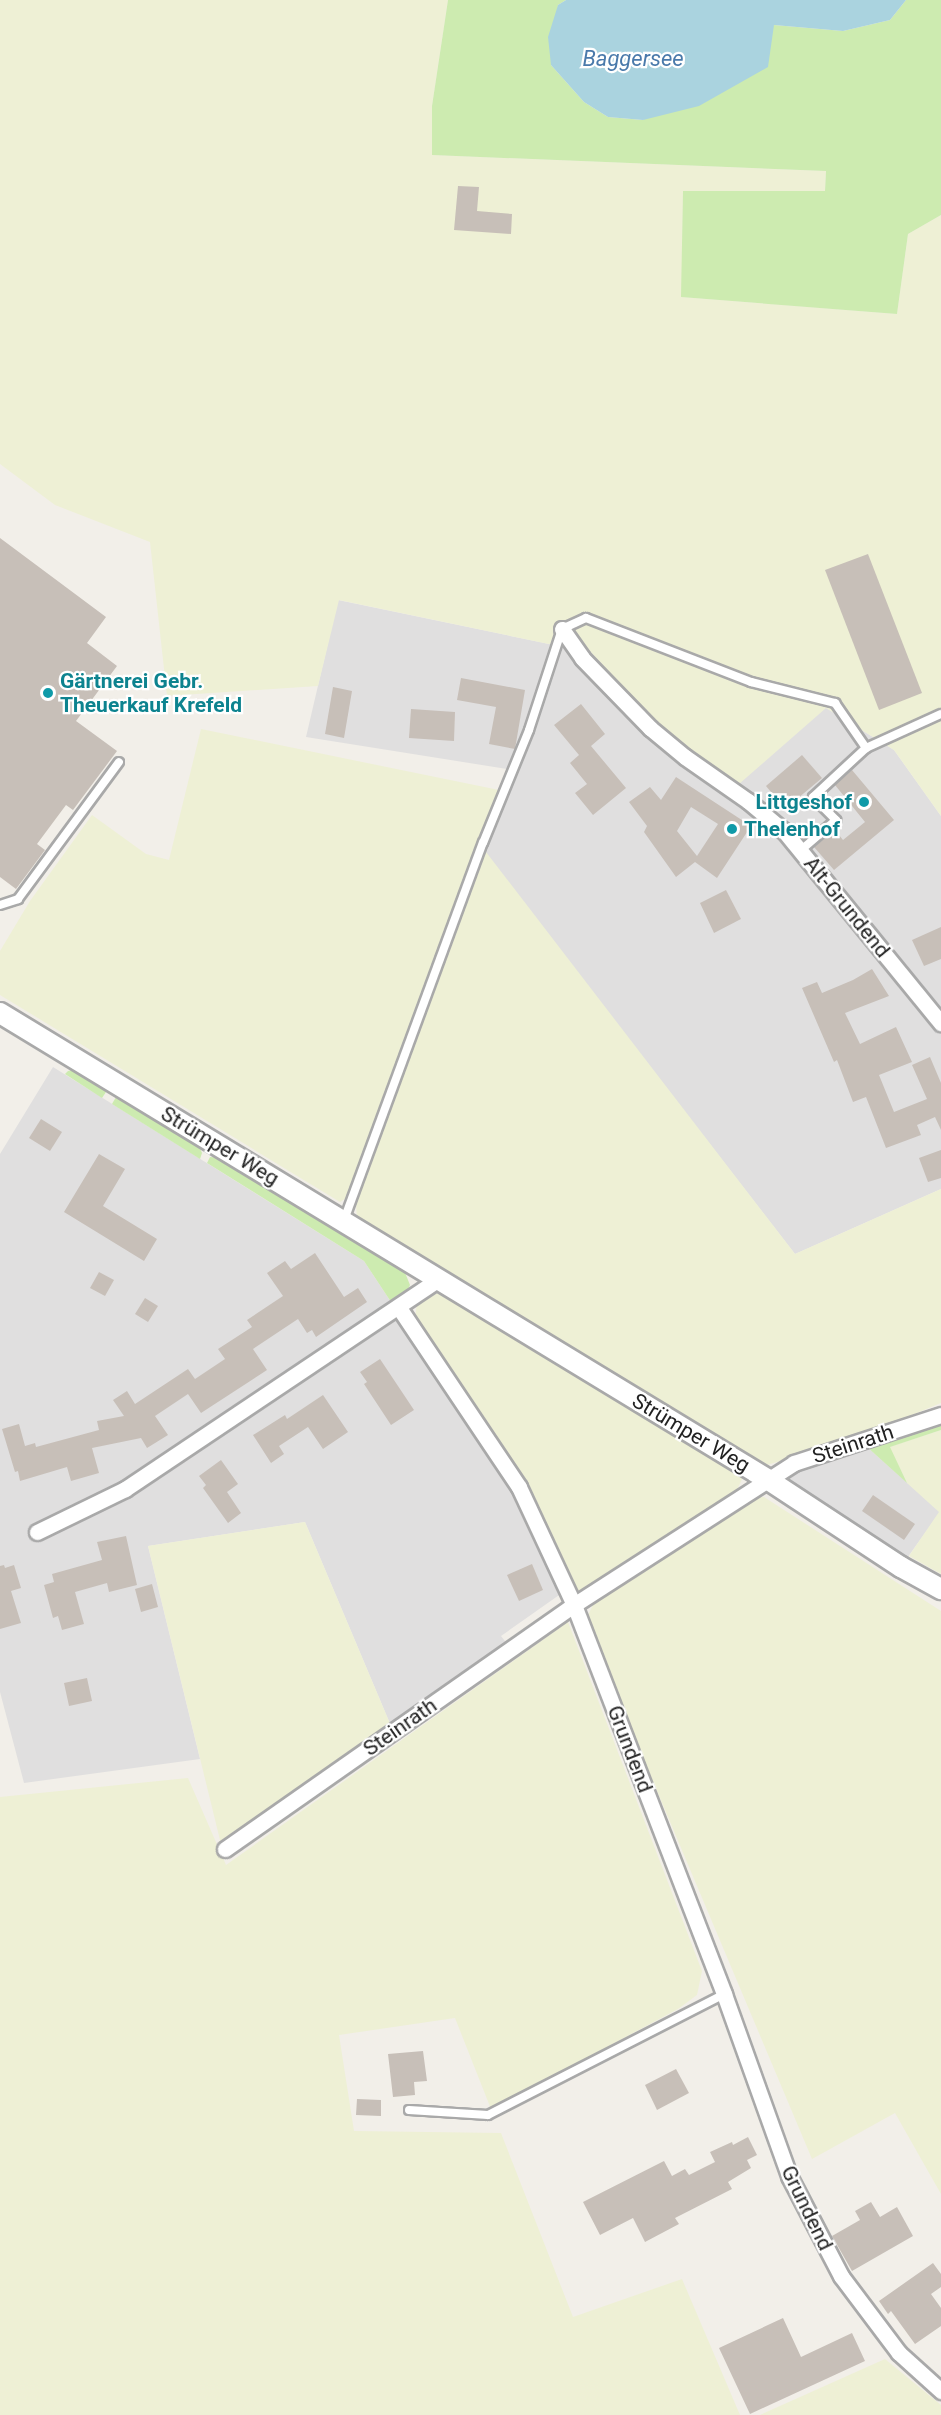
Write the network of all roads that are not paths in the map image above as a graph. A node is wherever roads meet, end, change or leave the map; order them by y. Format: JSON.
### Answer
{"nodes":[{"id":1,"x":562,"y":628,"type":"junction"},
{"id":2,"x":941,"y":714,"type":"edge"},
{"id":3,"x":866,"y":748,"type":"junction"},
{"id":4,"x":119,"y":762,"type":"dead end"},
{"id":5,"x":801,"y":850,"type":"junction"},
{"id":6,"x":0,"y":905,"type":"edge"},
{"id":7,"x":0,"y":1013,"type":"edge"},
{"id":8,"x":941,"y":1023,"type":"edge"},
{"id":9,"x":344,"y":1221,"type":"junction"},
{"id":10,"x":439,"y":1280,"type":"junction"},
{"id":11,"x":399,"y":1308,"type":"junction"},
{"id":12,"x":941,"y":1415,"type":"edge"},
{"id":13,"x":767,"y":1479,"type":"junction"},
{"id":14,"x":37,"y":1532,"type":"dead end"},
{"id":15,"x":941,"y":1589,"type":"edge"},
{"id":16,"x":574,"y":1605,"type":"junction"},
{"id":17,"x":225,"y":1849,"type":"dead end"},
{"id":18,"x":724,"y":1994,"type":"junction"},
{"id":19,"x":409,"y":2110,"type":"dead end"},
{"id":20,"x":941,"y":2391,"type":"edge"}],
"edges":[{"from":1,"to":3,"type":"lane"},
{"from":1,"to":5,"type":"street","name":"Alt-Grundend"},
{"from":1,"to":9,"type":"lane"},
{"from":2,"to":3,"type":"lane"},
{"from":3,"to":5,"type":"lane"},
{"from":4,"to":6,"type":"lane"},
{"from":5,"to":8,"type":"street","name":"Alt-Grundend"},
{"from":7,"to":9,"type":"street","name":"Strümper Weg"},
{"from":9,"to":10,"type":"street","name":"Strümper Weg"},
{"from":10,"to":11,"type":"street"},
{"from":10,"to":13,"type":"street","name":"Strümper Weg"},
{"from":11,"to":14,"type":"street"},
{"from":11,"to":16,"type":"street","name":"Grundend"},
{"from":12,"to":13,"type":"street","name":"Steinrath"},
{"from":13,"to":15,"type":"street","name":"Strümper Weg"},
{"from":13,"to":16,"type":"street"},
{"from":16,"to":17,"type":"street","name":"Steinrath"},
{"from":16,"to":18,"type":"street","name":"Grundend"},
{"from":18,"to":19,"type":"lane"},
{"from":18,"to":20,"type":"street","name":"Grundend"}]}
